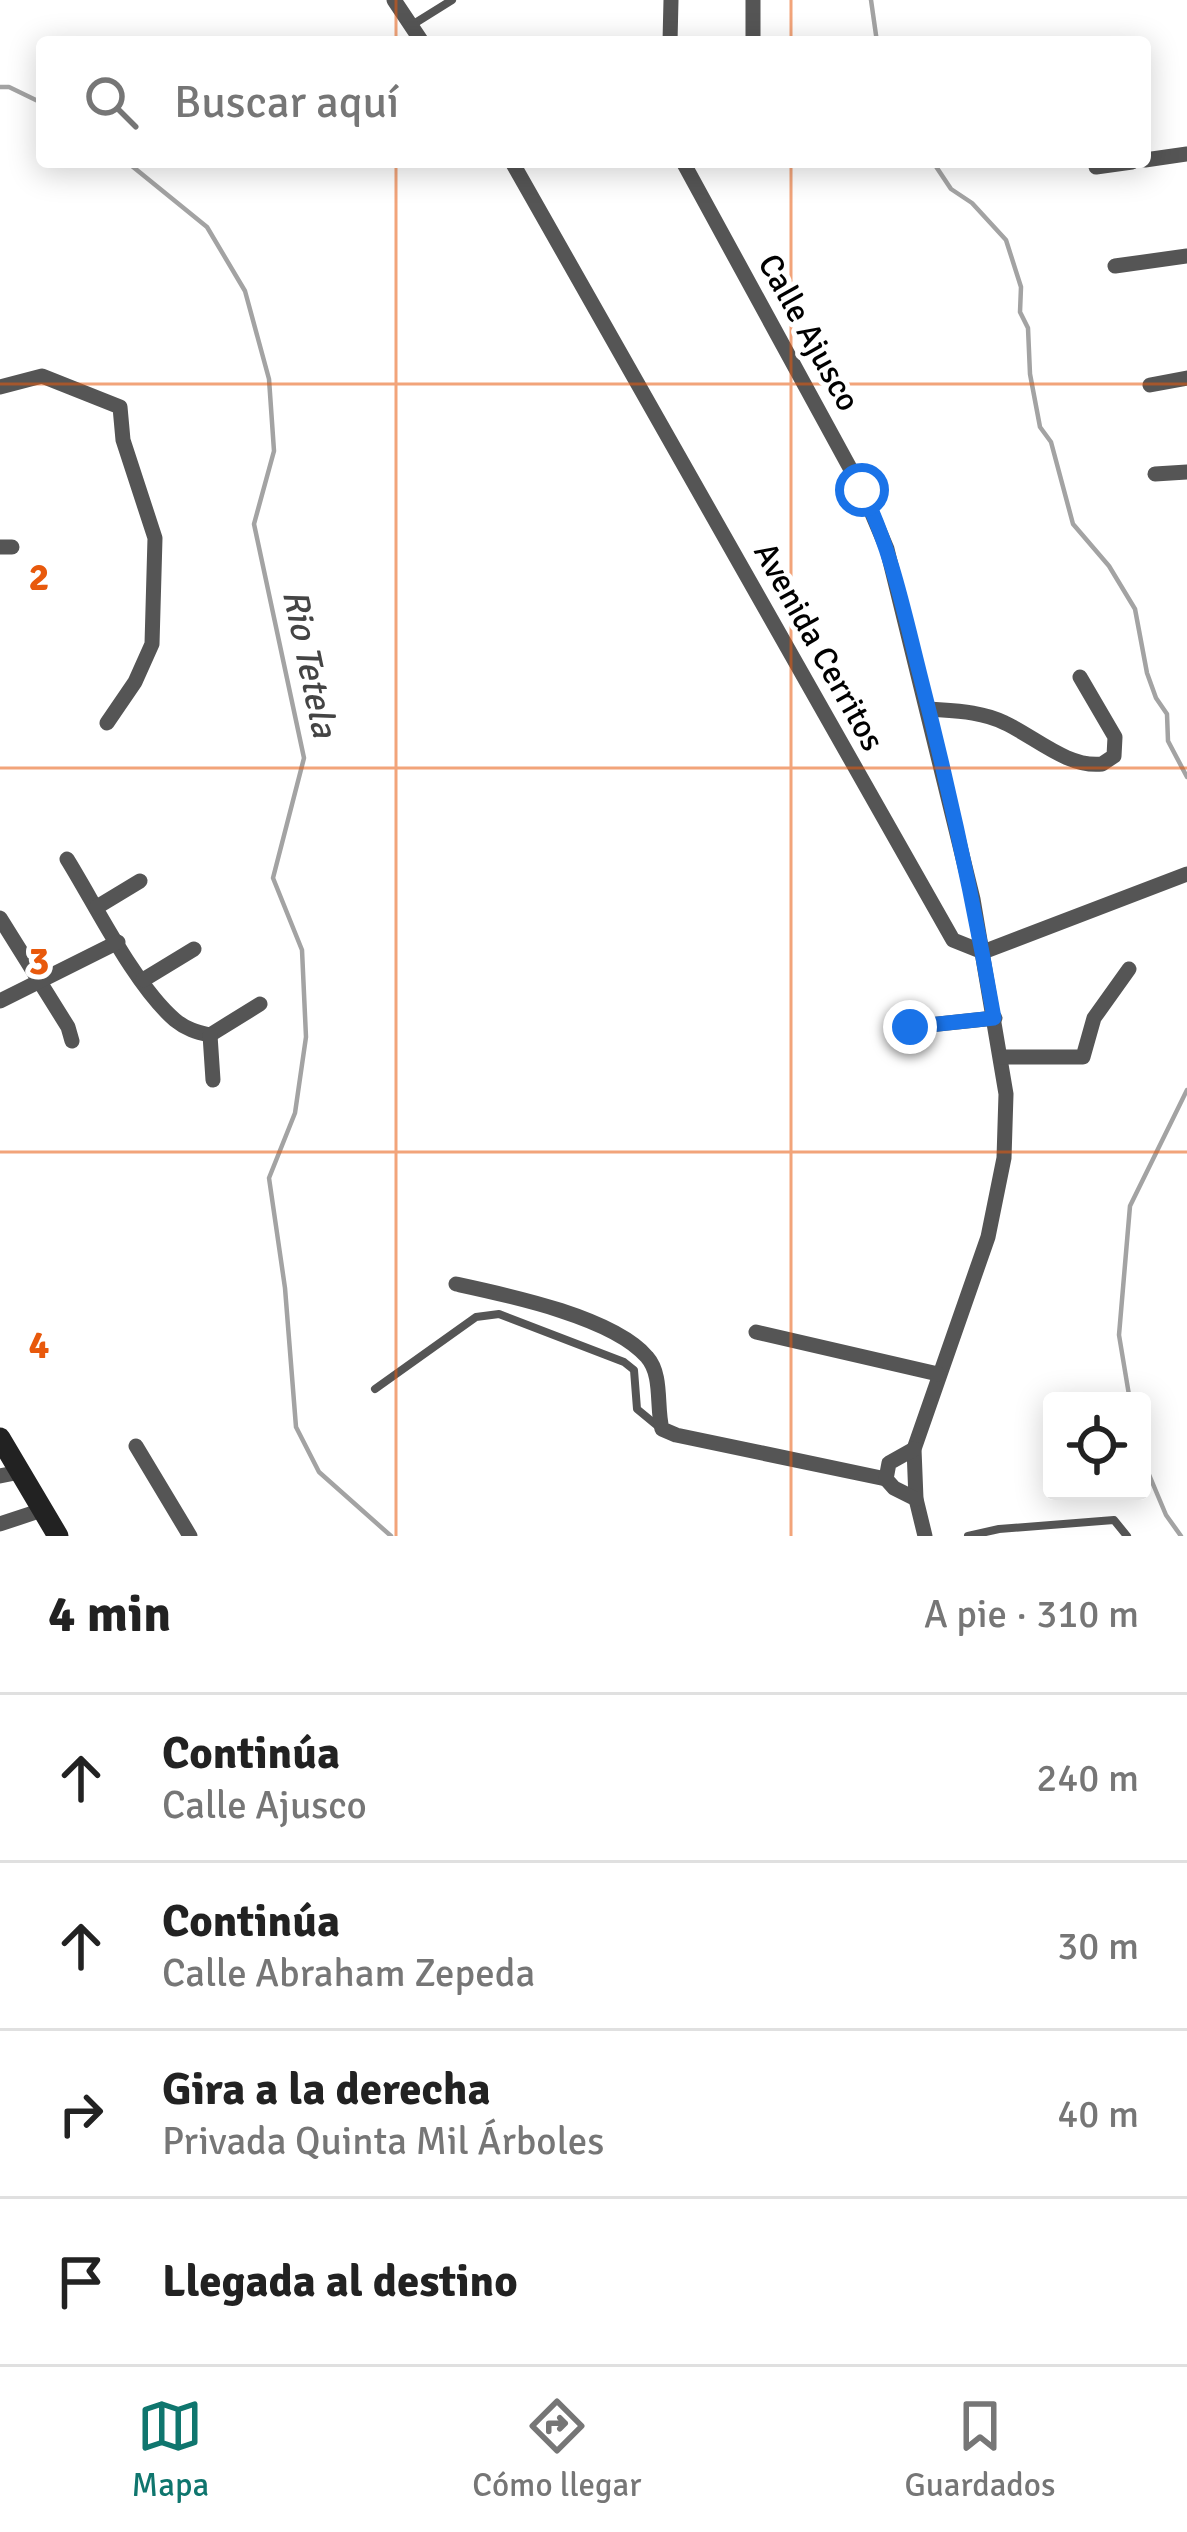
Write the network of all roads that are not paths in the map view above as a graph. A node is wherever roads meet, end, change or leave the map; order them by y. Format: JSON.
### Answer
{"nodes":[{"id":1,"x":394,"y":0,"type":"edge"},
{"id":2,"x":452,"y":0,"type":"edge"},
{"id":3,"x":671,"y":0,"type":"edge"},
{"id":4,"x":753,"y":0,"type":"edge"},
{"id":5,"x":411,"y":26,"type":"junction"},
{"id":6,"x":418,"y":36,"type":"edge"},
{"id":7,"x":670,"y":36,"type":"edge"},
{"id":8,"x":753,"y":36,"type":"edge"},
{"id":9,"x":1187,"y":154,"type":"edge"},
{"id":10,"x":1151,"y":159,"type":"edge"},
{"id":11,"x":515,"y":168,"type":"edge"},
{"id":12,"x":686,"y":168,"type":"edge"},
{"id":13,"x":1187,"y":256,"type":"edge"},
{"id":14,"x":1115,"y":266,"type":"dead end"},
{"id":15,"x":1187,"y":378,"type":"edge"},
{"id":16,"x":1150,"y":385,"type":"dead end"},
{"id":17,"x":0,"y":386,"type":"edge"},
{"id":18,"x":1187,"y":472,"type":"edge"},
{"id":19,"x":1155,"y":474,"type":"dead end"},
{"id":20,"x":1080,"y":677,"type":"dead end"},
{"id":21,"x":928,"y":709,"type":"junction"},
{"id":22,"x":106,"y":723,"type":"dead end"},
{"id":23,"x":67,"y":859,"type":"dead end"},
{"id":24,"x":1187,"y":874,"type":"edge"},
{"id":25,"x":140,"y":881,"type":"dead end"},
{"id":26,"x":97,"y":907,"type":"junction"},
{"id":27,"x":0,"y":918,"type":"edge"},
{"id":28,"x":118,"y":942,"type":"junction"},
{"id":29,"x":194,"y":949,"type":"dead end"},
{"id":30,"x":983,"y":952,"type":"junction"},
{"id":31,"x":1130,"y":969,"type":"dead end"},
{"id":32,"x":39,"y":979,"type":"junction"},
{"id":33,"x":143,"y":980,"type":"junction"},
{"id":34,"x":0,"y":1001,"type":"edge"},
{"id":35,"x":260,"y":1004,"type":"dead end"},
{"id":36,"x":994,"y":1018,"type":"junction"},
{"id":37,"x":910,"y":1027,"type":"dead end"},
{"id":38,"x":210,"y":1035,"type":"junction"},
{"id":39,"x":72,"y":1041,"type":"dead end"},
{"id":40,"x":1000,"y":1058,"type":"junction"},
{"id":41,"x":213,"y":1080,"type":"dead end"},
{"id":42,"x":456,"y":1283,"type":"dead end"},
{"id":43,"x":756,"y":1332,"type":"dead end"},
{"id":44,"x":938,"y":1374,"type":"junction"},
{"id":45,"x":375,"y":1389,"type":"dead end"},
{"id":46,"x":662,"y":1429,"type":"junction"},
{"id":47,"x":0,"y":1438,"type":"edge"},
{"id":48,"x":136,"y":1446,"type":"dead end"},
{"id":49,"x":914,"y":1449,"type":"junction"},
{"id":50,"x":10,"y":1474,"type":"edge"},
{"id":51,"x":886,"y":1478,"type":"junction"},
{"id":52,"x":916,"y":1499,"type":"junction"},
{"id":53,"x":43,"y":1510,"type":"junction"},
{"id":54,"x":0,"y":1524,"type":"edge"},
{"id":55,"x":58,"y":1536,"type":"edge"},
{"id":56,"x":190,"y":1536,"type":"edge"},
{"id":57,"x":925,"y":1536,"type":"edge"},
{"id":58,"x":968,"y":1536,"type":"edge"},
{"id":59,"x":1127,"y":1536,"type":"edge"}],
"edges":[{"from":1,"to":5,"type":"street"},
{"from":2,"to":5,"type":"lane"},
{"from":3,"to":7,"type":"street"},
{"from":4,"to":8,"type":"street"},
{"from":5,"to":6,"type":"street"},
{"from":9,"to":10,"type":"street"},
{"from":11,"to":30,"type":"street","name":"Avenida Cerritos"},
{"from":12,"to":21,"type":"street","name":"Calle Ajusco"},
{"from":13,"to":14,"type":"street"},
{"from":15,"to":16,"type":"street"},
{"from":17,"to":22,"type":"street"},
{"from":18,"to":19,"type":"street"},
{"from":20,"to":21,"type":"street"},
{"from":21,"to":30,"type":"street","name":"Calle Ajusco"},
{"from":23,"to":26,"type":"street"},
{"from":24,"to":30,"type":"street"},
{"from":25,"to":26,"type":"street"},
{"from":26,"to":28,"type":"street"},
{"from":27,"to":32,"type":"street"},
{"from":28,"to":32,"type":"street"},
{"from":28,"to":33,"type":"street"},
{"from":29,"to":33,"type":"street"},
{"from":30,"to":36,"type":"street","name":"Calle Ajusco"},
{"from":31,"to":40,"type":"street"},
{"from":32,"to":34,"type":"street"},
{"from":32,"to":39,"type":"street"},
{"from":33,"to":38,"type":"street"},
{"from":35,"to":38,"type":"street"},
{"from":36,"to":37,"type":"street"},
{"from":36,"to":40,"type":"street","name":"Calle Ajusco"},
{"from":38,"to":41,"type":"street"},
{"from":40,"to":44,"type":"street","name":"Calle Ajusco"},
{"from":42,"to":46,"type":"street"},
{"from":43,"to":44,"type":"street"},
{"from":44,"to":49,"type":"street","name":"Calle Ajusco"},
{"from":45,"to":46,"type":"lane"},
{"from":46,"to":51,"type":"street"},
{"from":47,"to":50,"type":"street"},
{"from":48,"to":56,"type":"street"},
{"from":49,"to":51,"type":"street"},
{"from":49,"to":52,"type":"street"},
{"from":50,"to":53,"type":"street"},
{"from":51,"to":52,"type":"street"},
{"from":52,"to":57,"type":"street"},
{"from":53,"to":54,"type":"street"},
{"from":53,"to":55,"type":"street"},
{"from":58,"to":59,"type":"lane"}]}
